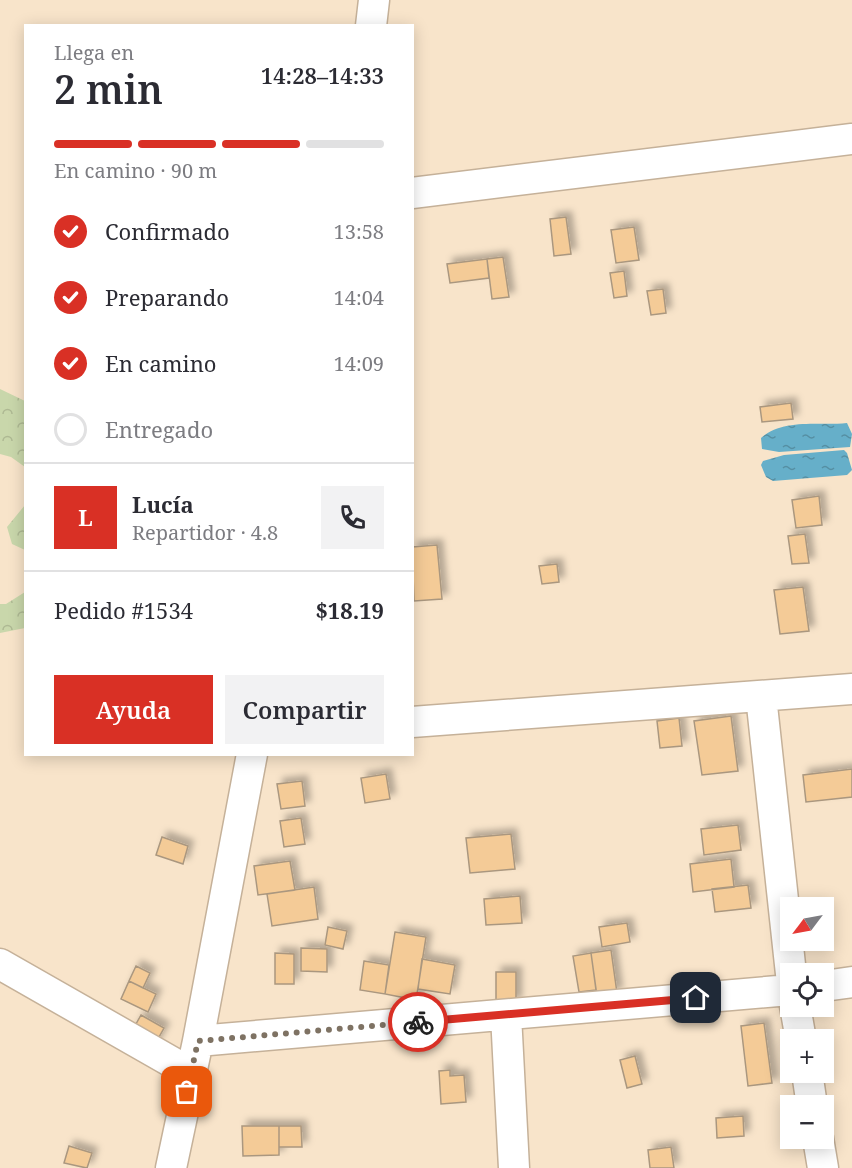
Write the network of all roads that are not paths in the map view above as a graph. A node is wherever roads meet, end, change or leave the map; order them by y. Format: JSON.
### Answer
{"nodes":[{"id":1,"x":374,"y":0,"type":"edge"},
{"id":2,"x":371,"y":24,"type":"edge"},
{"id":3,"x":852,"y":139,"type":"edge"},
{"id":4,"x":414,"y":193,"type":"edge"},
{"id":5,"x":852,"y":689,"type":"edge"},
{"id":6,"x":761,"y":696,"type":"junction"},
{"id":7,"x":414,"y":722,"type":"edge"},
{"id":8,"x":252,"y":756,"type":"edge"},
{"id":9,"x":790,"y":963,"type":"edge"},
{"id":10,"x":0,"y":964,"type":"edge"},
{"id":11,"x":852,"y":982,"type":"edge"},
{"id":12,"x":834,"y":985,"type":"edge"},
{"id":13,"x":780,"y":991,"type":"edge"},
{"id":14,"x":506,"y":1015,"type":"junction"},
{"id":15,"x":198,"y":1041,"type":"junction"},
{"id":16,"x":191,"y":1073,"type":"junction"},
{"id":17,"x":820,"y":1149,"type":"edge"},
{"id":18,"x":171,"y":1168,"type":"edge"},
{"id":19,"x":514,"y":1168,"type":"edge"},
{"id":20,"x":823,"y":1168,"type":"edge"}],
"edges":[{"from":1,"to":2,"type":"street"},
{"from":3,"to":4,"type":"street"},
{"from":5,"to":6,"type":"street"},
{"from":6,"to":7,"type":"street"},
{"from":6,"to":9,"type":"street"},
{"from":8,"to":15,"type":"street"},
{"from":10,"to":16,"type":"street"},
{"from":11,"to":12,"type":"street"},
{"from":13,"to":14,"type":"street"},
{"from":14,"to":15,"type":"street"},
{"from":14,"to":19,"type":"street"},
{"from":15,"to":16,"type":"street"},
{"from":16,"to":18,"type":"street"},
{"from":17,"to":20,"type":"street"}]}
